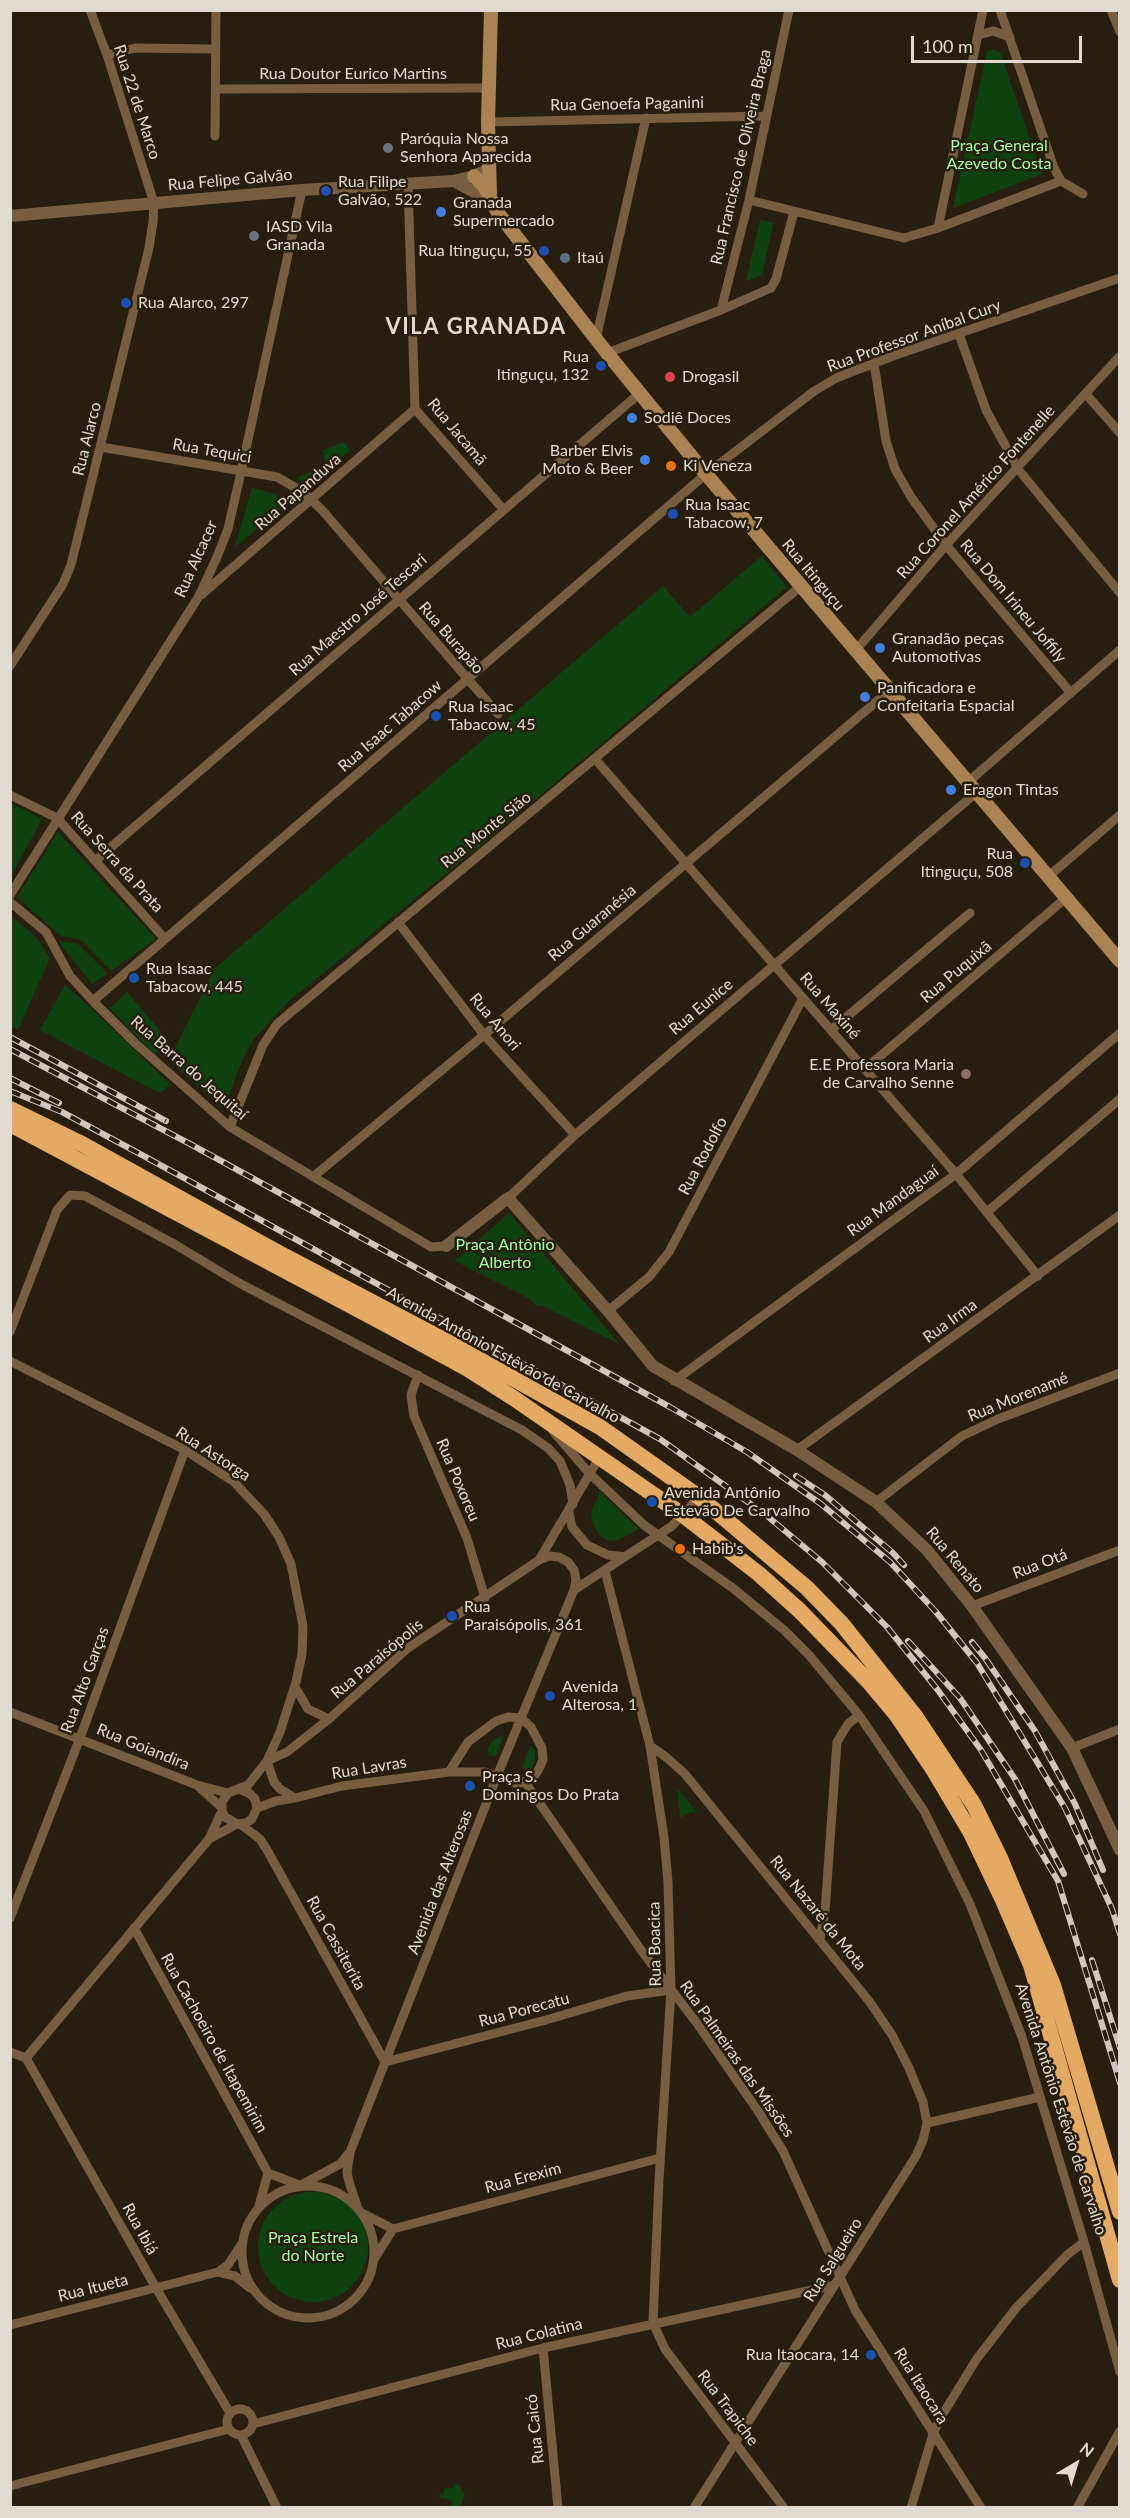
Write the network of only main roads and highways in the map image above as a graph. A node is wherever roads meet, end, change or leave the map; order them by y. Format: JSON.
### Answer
{"nodes":[{"id":1,"x":491,"y":10,"type":"edge"},
{"id":2,"x":474,"y":176,"type":"road end"},
{"id":3,"x":492,"y":202,"type":"junction"},
{"id":4,"x":1119,"y":961,"type":"edge"},
{"id":5,"x":10,"y":1108,"type":"edge"},
{"id":6,"x":10,"y":1124,"type":"edge"},
{"id":7,"x":599,"y":1458,"type":"junction"},
{"id":8,"x":665,"y":1473,"type":"junction"},
{"id":9,"x":1119,"y":2212,"type":"edge"},
{"id":10,"x":1119,"y":2280,"type":"edge"}],
"edges":[{"from":1,"to":3,"type":"main road"},
{"from":2,"to":3,"type":"main road","name":"Rua Itinguçu"},
{"from":3,"to":4,"type":"main road","name":"Rua Itinguçu"},
{"from":5,"to":8,"type":"highway","name":"Avenida Antônio Estêvão de Carvalho"},
{"from":6,"to":7,"type":"highway","name":"Avenida Antônio Estêvão de Carvalho"},
{"from":7,"to":8,"type":"highway"},
{"from":7,"to":10,"type":"highway","name":"Avenida Antônio Estêvão de Carvalho"},
{"from":8,"to":9,"type":"highway","name":"Avenida Antônio Estêvão de Carvalho"}]}
